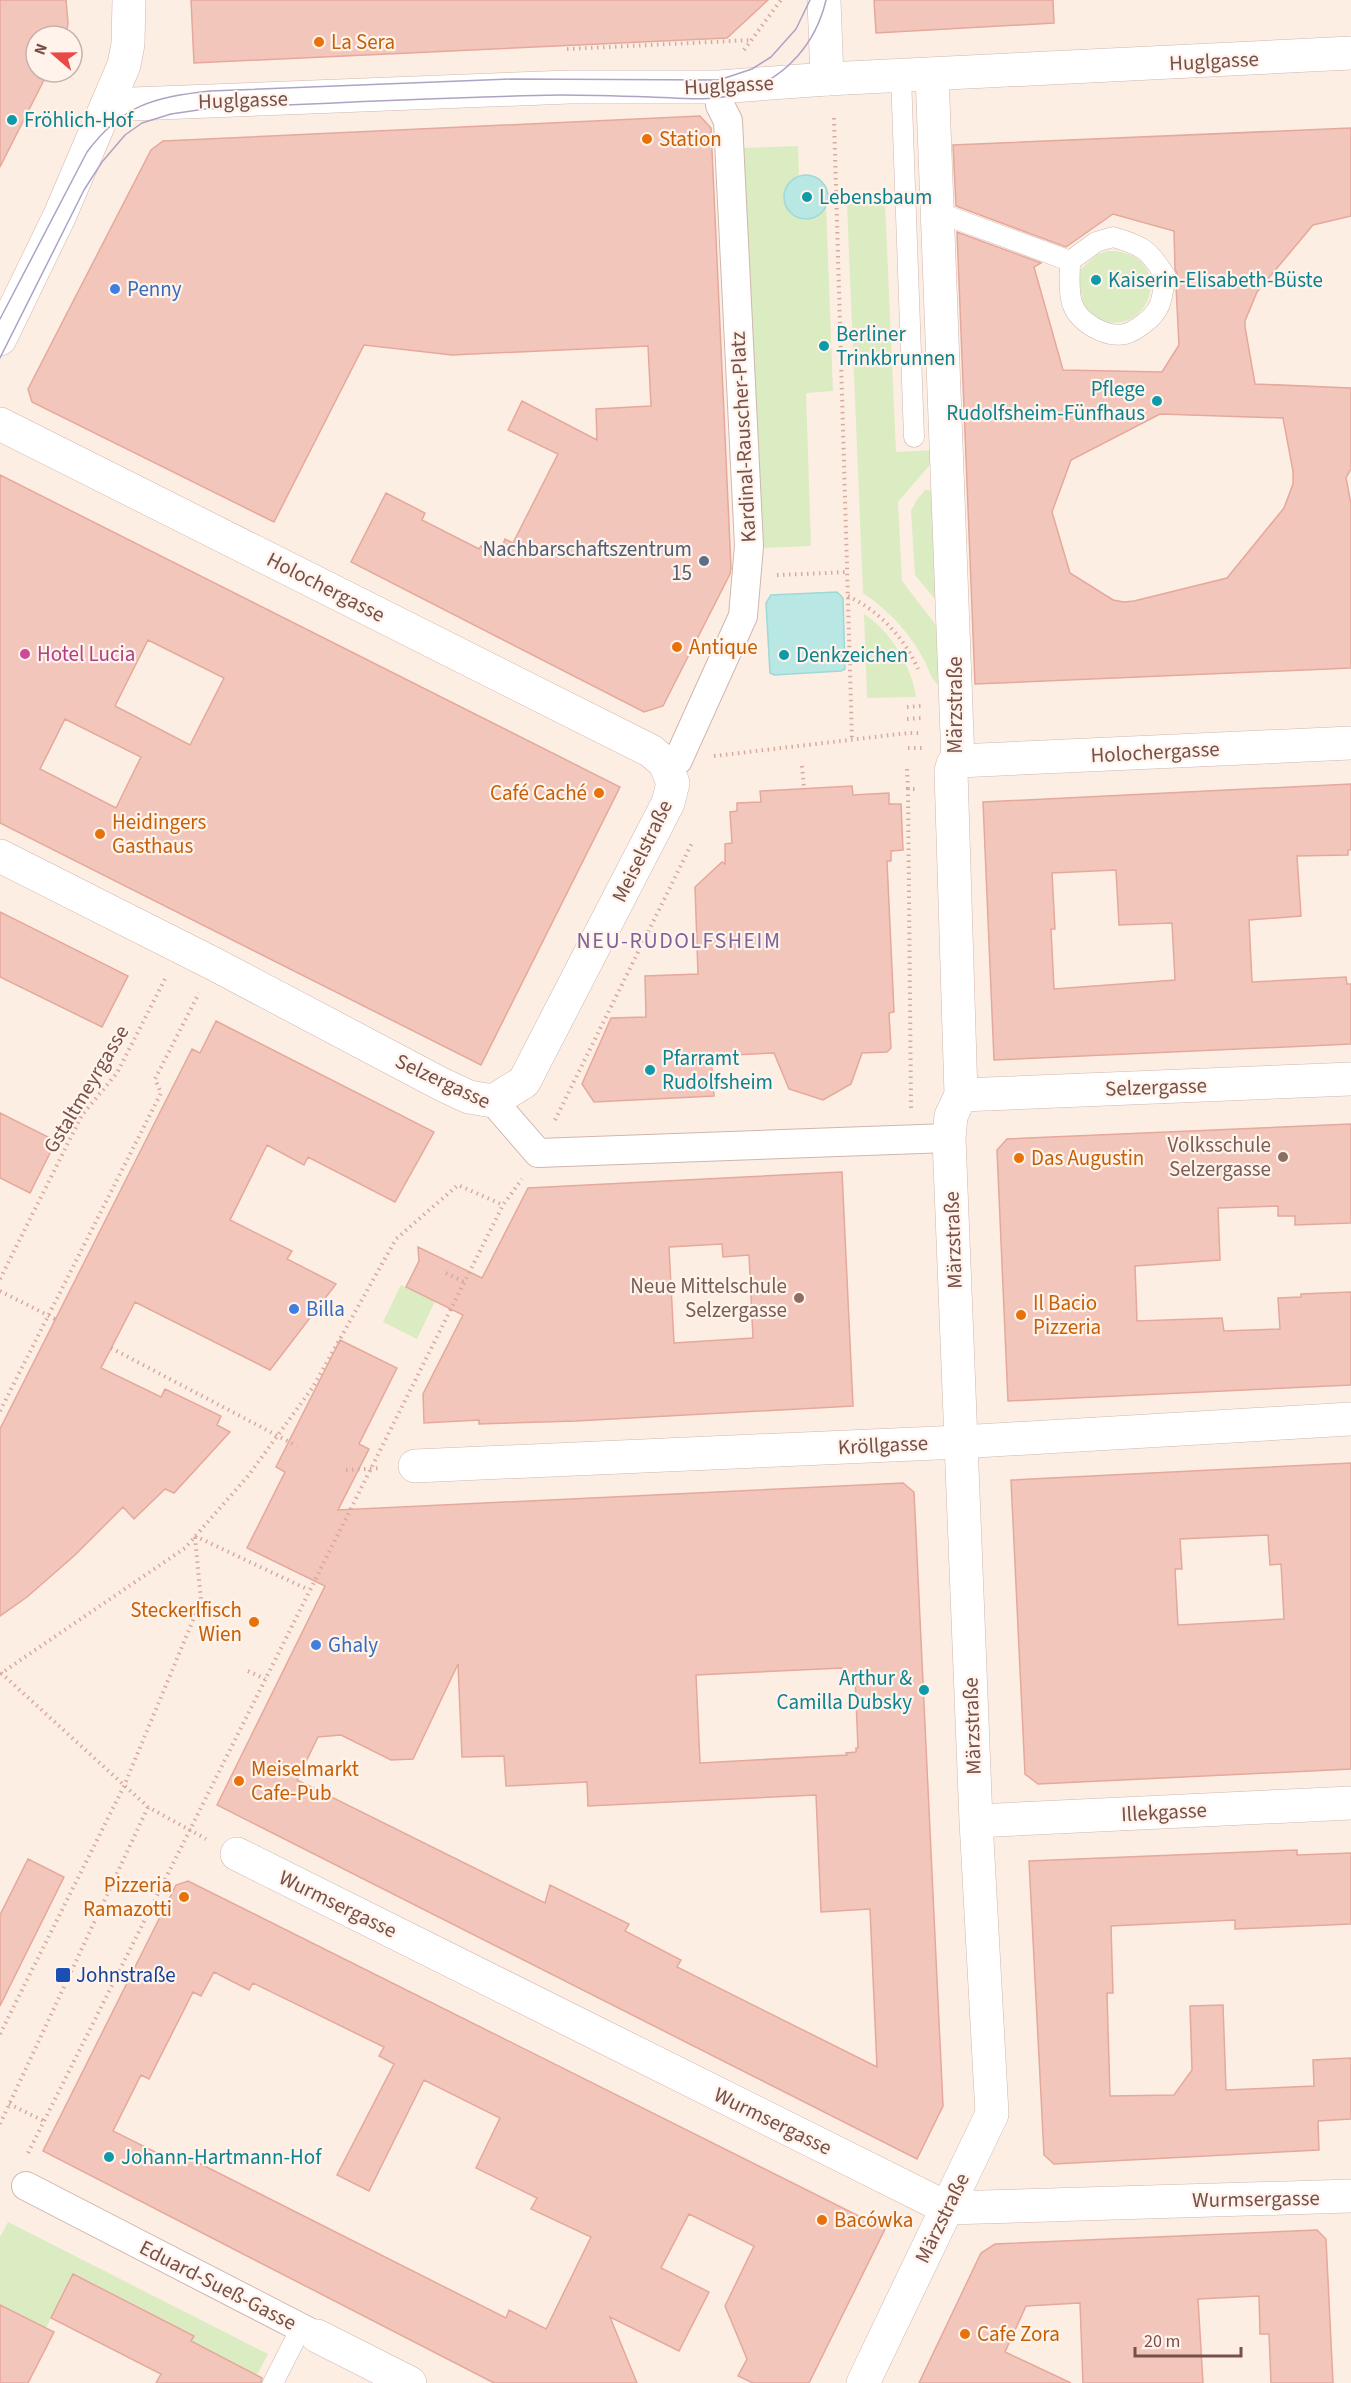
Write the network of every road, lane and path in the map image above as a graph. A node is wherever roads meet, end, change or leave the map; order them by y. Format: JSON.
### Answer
{"nodes":[{"id":1,"x":129,"y":0,"type":"edge"},
{"id":2,"x":781,"y":0,"type":"edge"},
{"id":3,"x":824,"y":0,"type":"edge"},
{"id":4,"x":742,"y":52,"type":"dead end"},
{"id":5,"x":1351,"y":53,"type":"edge"},
{"id":6,"x":916,"y":75,"type":"junction"},
{"id":7,"x":827,"y":80,"type":"junction"},
{"id":8,"x":719,"y":87,"type":"junction"},
{"id":9,"x":107,"y":105,"type":"junction"},
{"id":10,"x":834,"y":118,"type":"dead end"},
{"id":11,"x":937,"y":212,"type":"junction"},
{"id":12,"x":1070,"y":261,"type":"junction"},
{"id":13,"x":0,"y":339,"type":"edge"},
{"id":14,"x":0,"y":423,"type":"edge"},
{"id":15,"x":914,"y":437,"type":"dead end"},
{"id":16,"x":847,"y":572,"type":"junction"},
{"id":17,"x":746,"y":577,"type":"junction"},
{"id":18,"x":848,"y":596,"type":"junction"},
{"id":19,"x":918,"y":671,"type":"dead end"},
{"id":20,"x":923,"y":697,"type":"dead end"},
{"id":21,"x":921,"y":706,"type":"junction"},
{"id":22,"x":907,"y":707,"type":"dead end"},
{"id":23,"x":921,"y":718,"type":"junction"},
{"id":24,"x":907,"y":719,"type":"dead end"},
{"id":25,"x":922,"y":733,"type":"junction"},
{"id":26,"x":852,"y":739,"type":"junction"},
{"id":27,"x":1351,"y":743,"type":"edge"},
{"id":28,"x":908,"y":748,"type":"dead end"},
{"id":29,"x":923,"y":748,"type":"junction"},
{"id":30,"x":923,"y":755,"type":"dead end"},
{"id":31,"x":665,"y":758,"type":"junction"},
{"id":32,"x":958,"y":761,"type":"junction"},
{"id":33,"x":802,"y":766,"type":"dead end"},
{"id":34,"x":907,"y":769,"type":"dead end"},
{"id":35,"x":924,"y":788,"type":"dead end"},
{"id":36,"x":804,"y":789,"type":"dead end"},
{"id":37,"x":908,"y":789,"type":"junction"},
{"id":38,"x":693,"y":841,"type":"dead end"},
{"id":39,"x":0,"y":856,"type":"edge"},
{"id":40,"x":182,"y":948,"type":"junction"},
{"id":41,"x":214,"y":964,"type":"junction"},
{"id":42,"x":1351,"y":1079,"type":"edge"},
{"id":43,"x":961,"y":1095,"type":"junction"},
{"id":44,"x":493,"y":1101,"type":"junction"},
{"id":45,"x":912,"y":1138,"type":"junction"},
{"id":46,"x":949,"y":1138,"type":"junction"},
{"id":47,"x":538,"y":1152,"type":"junction"},
{"id":48,"x":520,"y":1183,"type":"dead end"},
{"id":49,"x":502,"y":1204,"type":"junction"},
{"id":50,"x":446,"y":1273,"type":"dead end"},
{"id":51,"x":0,"y":1279,"type":"edge"},
{"id":52,"x":464,"y":1282,"type":"junction"},
{"id":53,"x":0,"y":1291,"type":"edge"},
{"id":54,"x":48,"y":1316,"type":"junction"},
{"id":55,"x":55,"y":1319,"type":"dead end"},
{"id":56,"x":111,"y":1348,"type":"dead end"},
{"id":57,"x":0,"y":1411,"type":"edge"},
{"id":58,"x":1351,"y":1419,"type":"edge"},
{"id":59,"x":278,"y":1435,"type":"junction"},
{"id":60,"x":960,"y":1442,"type":"junction"},
{"id":61,"x":297,"y":1446,"type":"dead end"},
{"id":62,"x":401,"y":1467,"type":"joint"},
{"id":63,"x":346,"y":1470,"type":"dead end"},
{"id":64,"x":370,"y":1470,"type":"junction"},
{"id":65,"x":195,"y":1536,"type":"junction"},
{"id":66,"x":309,"y":1590,"type":"junction"},
{"id":67,"x":248,"y":1671,"type":"dead end"},
{"id":68,"x":1,"y":1673,"type":"edge"},
{"id":69,"x":265,"y":1679,"type":"junction"},
{"id":70,"x":124,"y":1786,"type":"junction"},
{"id":71,"x":1351,"y":1803,"type":"edge"},
{"id":72,"x":148,"y":1807,"type":"junction"},
{"id":73,"x":976,"y":1821,"type":"junction"},
{"id":74,"x":189,"y":1830,"type":"junction"},
{"id":75,"x":201,"y":1836,"type":"dead end"},
{"id":76,"x":237,"y":1854,"type":"dead end"},
{"id":77,"x":0,"y":2034,"type":"edge"},
{"id":78,"x":9,"y":2104,"type":"junction"},
{"id":79,"x":44,"y":2121,"type":"junction"},
{"id":80,"x":0,"y":2124,"type":"edge"},
{"id":81,"x":25,"y":2173,"type":"joint"},
{"id":82,"x":1351,"y":2196,"type":"edge"},
{"id":83,"x":947,"y":2208,"type":"junction"},
{"id":84,"x":309,"y":2332,"type":"junction"},
{"id":85,"x":273,"y":2383,"type":"edge"},
{"id":86,"x":410,"y":2383,"type":"edge"},
{"id":87,"x":863,"y":2383,"type":"edge"}],
"edges":[{"from":1,"to":9,"type":"street"},
{"from":2,"to":4,"type":"path"},
{"from":3,"to":7,"type":"street"},
{"from":5,"to":6,"type":"street","name":"Huglgasse"},
{"from":6,"to":7,"type":"street","name":"Huglgasse"},
{"from":6,"to":11,"type":"street","name":"Märzstraße"},
{"from":6,"to":15,"type":"lane"},
{"from":7,"to":8,"type":"street","name":"Huglgasse"},
{"from":8,"to":9,"type":"street","name":"Huglgasse"},
{"from":8,"to":17,"type":"street","name":"Kardinal-Rauscher-Platz"},
{"from":9,"to":13,"type":"street"},
{"from":10,"to":16,"type":"path"},
{"from":11,"to":12,"type":"lane"},
{"from":11,"to":32,"type":"street","name":"Märzstraße"},
{"from":12,"to":12,"type":"lane"},
{"from":14,"to":31,"type":"street","name":"Holochergasse"},
{"from":16,"to":17,"type":"path"},
{"from":16,"to":18,"type":"path"},
{"from":17,"to":31,"type":"street","name":"Kardinal-Rauscher-Platz"},
{"from":18,"to":19,"type":"path"},
{"from":18,"to":26,"type":"path"},
{"from":20,"to":21,"type":"path"},
{"from":21,"to":22,"type":"path"},
{"from":21,"to":23,"type":"path"},
{"from":23,"to":24,"type":"path"},
{"from":23,"to":25,"type":"path"},
{"from":25,"to":26,"type":"path"},
{"from":25,"to":29,"type":"path"},
{"from":26,"to":31,"type":"path"},
{"from":27,"to":32,"type":"street","name":"Holochergasse"},
{"from":28,"to":29,"type":"path"},
{"from":29,"to":30,"type":"path"},
{"from":31,"to":44,"type":"street","name":"Meiselstraße"},
{"from":32,"to":43,"type":"street","name":"Märzstraße"},
{"from":33,"to":36,"type":"path"},
{"from":34,"to":37,"type":"path"},
{"from":35,"to":37,"type":"path"},
{"from":37,"to":45,"type":"path"},
{"from":38,"to":47,"type":"path"},
{"from":39,"to":40,"type":"street","name":"Selzergasse"},
{"from":40,"to":41,"type":"street","name":"Selzergasse"},
{"from":40,"to":51,"type":"path","name":"Gstaltmeyrgasse"},
{"from":41,"to":44,"type":"street","name":"Selzergasse"},
{"from":41,"to":54,"type":"path"},
{"from":42,"to":43,"type":"street","name":"Selzergasse"},
{"from":43,"to":46,"type":"street","name":"Märzstraße"},
{"from":44,"to":47,"type":"street","name":"Selzergasse"},
{"from":45,"to":46,"type":"street"},
{"from":45,"to":47,"type":"street"},
{"from":46,"to":60,"type":"street","name":"Märzstraße"},
{"from":48,"to":49,"type":"path"},
{"from":49,"to":52,"type":"path"},
{"from":49,"to":59,"type":"path"},
{"from":50,"to":52,"type":"path"},
{"from":52,"to":64,"type":"path"},
{"from":53,"to":54,"type":"path"},
{"from":54,"to":55,"type":"path"},
{"from":54,"to":57,"type":"path"},
{"from":56,"to":59,"type":"path"},
{"from":58,"to":60,"type":"street","name":"Kröllgasse"},
{"from":59,"to":61,"type":"path"},
{"from":59,"to":65,"type":"path"},
{"from":60,"to":62,"type":"street","name":"Kröllgasse"},
{"from":60,"to":73,"type":"street","name":"Märzstraße"},
{"from":62,"to":64,"type":"path"},
{"from":63,"to":64,"type":"path"},
{"from":64,"to":66,"type":"path"},
{"from":65,"to":66,"type":"path"},
{"from":65,"to":68,"type":"path"},
{"from":65,"to":70,"type":"path"},
{"from":66,"to":69,"type":"path"},
{"from":67,"to":69,"type":"path"},
{"from":68,"to":70,"type":"path"},
{"from":69,"to":74,"type":"path"},
{"from":70,"to":72,"type":"path"},
{"from":70,"to":77,"type":"path"},
{"from":71,"to":73,"type":"street","name":"Illekgasse"},
{"from":72,"to":74,"type":"path"},
{"from":72,"to":78,"type":"path"},
{"from":73,"to":83,"type":"street","name":"Märzstraße"},
{"from":74,"to":75,"type":"path"},
{"from":74,"to":79,"type":"path"},
{"from":76,"to":83,"type":"street","name":"Wurmsergasse"},
{"from":78,"to":79,"type":"path"},
{"from":78,"to":80,"type":"path"},
{"from":79,"to":81,"type":"path"},
{"from":81,"to":84,"type":"street","name":"Eduard-Sueß-Gasse"},
{"from":82,"to":83,"type":"street","name":"Wurmsergasse"},
{"from":83,"to":87,"type":"street","name":"Märzstraße"},
{"from":84,"to":85,"type":"lane"},
{"from":84,"to":86,"type":"street","name":"Eduard-Sueß-Gasse"}]}
